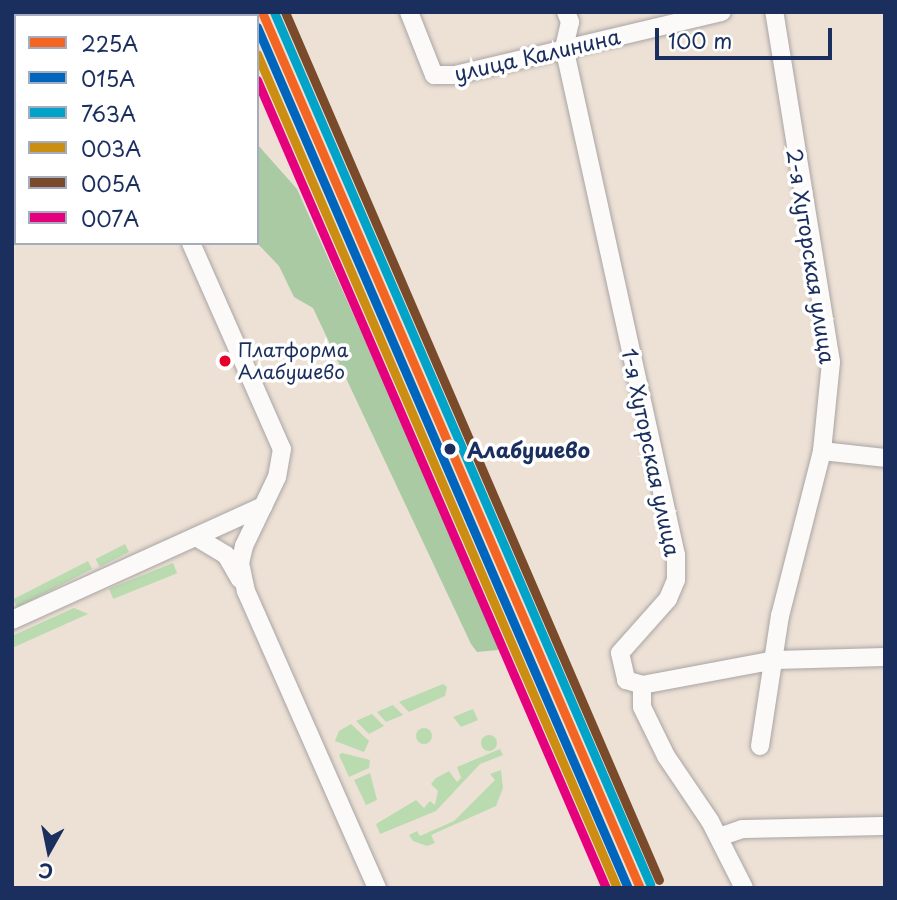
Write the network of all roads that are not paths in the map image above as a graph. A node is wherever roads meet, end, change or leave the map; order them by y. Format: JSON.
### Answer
{"nodes":[{"id":1,"x":408,"y":12,"type":"edge"},
{"id":2,"x":566,"y":12,"type":"edge"},
{"id":3,"x":722,"y":12,"type":"edge"},
{"id":4,"x":774,"y":12,"type":"edge"},
{"id":5,"x":564,"y":47,"type":"junction"},
{"id":6,"x":192,"y":245,"type":"edge"},
{"id":7,"x":822,"y":451,"type":"junction"},
{"id":8,"x":885,"y":458,"type":"edge"},
{"id":9,"x":263,"y":506,"type":"junction"},
{"id":10,"x":196,"y":537,"type":"junction"},
{"id":11,"x":246,"y":591,"type":"junction"},
{"id":12,"x":12,"y":620,"type":"edge"},
{"id":13,"x":885,"y":657,"type":"edge"},
{"id":14,"x":775,"y":660,"type":"junction"},
{"id":15,"x":642,"y":685,"type":"junction"},
{"id":16,"x":760,"y":746,"type":"dead end"},
{"id":17,"x":885,"y":825,"type":"edge"},
{"id":18,"x":719,"y":837,"type":"junction"},
{"id":19,"x":377,"y":888,"type":"edge"},
{"id":20,"x":744,"y":888,"type":"edge"}],
"edges":[{"from":1,"to":5,"type":"street","name":"улица Калинина"},
{"from":2,"to":5,"type":"street"},
{"from":3,"to":5,"type":"street","name":"улица Калинина"},
{"from":4,"to":7,"type":"street","name":"2-я Хуторская улица"},
{"from":5,"to":15,"type":"street","name":"1-я Хуторская улица"},
{"from":6,"to":9,"type":"street"},
{"from":7,"to":8,"type":"street"},
{"from":7,"to":14,"type":"street","name":"2-я Хуторская улица"},
{"from":9,"to":10,"type":"street"},
{"from":9,"to":11,"type":"street"},
{"from":10,"to":11,"type":"street"},
{"from":10,"to":12,"type":"street"},
{"from":11,"to":19,"type":"street"},
{"from":13,"to":14,"type":"street"},
{"from":14,"to":15,"type":"street"},
{"from":14,"to":16,"type":"street","name":"2-я Хуторская улица"},
{"from":15,"to":18,"type":"street"},
{"from":17,"to":18,"type":"street"},
{"from":18,"to":20,"type":"street"}]}
